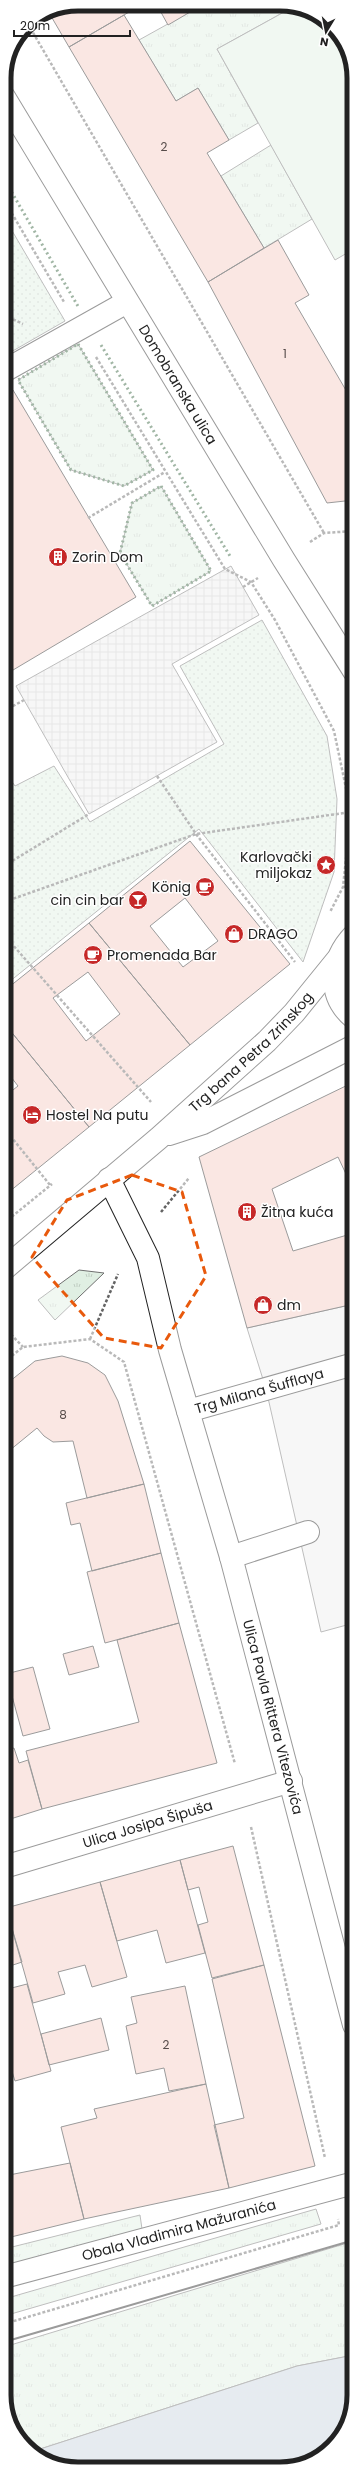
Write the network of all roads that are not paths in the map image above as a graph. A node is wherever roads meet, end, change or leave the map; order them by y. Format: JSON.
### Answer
{"nodes":[{"id":1,"x":11,"y":109,"type":"edge"},
{"id":2,"x":127,"y":302,"type":"junction"},
{"id":3,"x":11,"y":367,"type":"edge"},
{"id":4,"x":347,"y":660,"type":"edge"},
{"id":5,"x":347,"y":942,"type":"edge"},
{"id":6,"x":337,"y":960,"type":"junction"},
{"id":7,"x":347,"y":1010,"type":"edge"},
{"id":8,"x":347,"y":1050,"type":"edge"},
{"id":9,"x":159,"y":1138,"type":"junction"},
{"id":10,"x":109,"y":1179,"type":"junction"},
{"id":11,"x":11,"y":1263,"type":"edge"},
{"id":12,"x":347,"y":1366,"type":"edge"},
{"id":13,"x":188,"y":1411,"type":"junction"},
{"id":14,"x":308,"y":1532,"type":"dead end"},
{"id":15,"x":231,"y":1557,"type":"junction"},
{"id":16,"x":291,"y":1781,"type":"junction"},
{"id":17,"x":11,"y":1865,"type":"edge"},
{"id":18,"x":347,"y":1998,"type":"edge"},
{"id":19,"x":347,"y":2186,"type":"edge"},
{"id":20,"x":11,"y":2275,"type":"edge"}],
"edges":[{"from":1,"to":2,"type":"street","name":"Domobranska ulica"},
{"from":2,"to":3,"type":"street"},
{"from":2,"to":4,"type":"street","name":"Domobranska ulica"},
{"from":5,"to":6,"type":"street"},
{"from":6,"to":7,"type":"street"},
{"from":6,"to":9,"type":"street","name":"Trg bana Petra Zrinskog"},
{"from":8,"to":9,"type":"street","name":"Trg bana Petra Zrinskog"},
{"from":9,"to":10,"type":"street","name":"Trg bana Petra Zrinskog"},
{"from":10,"to":11,"type":"street","name":"Trg bana Petra Zrinskog"},
{"from":10,"to":13,"type":"street"},
{"from":12,"to":13,"type":"street","name":"Trg Milana Šufflaya"},
{"from":13,"to":15,"type":"street","name":"Ulica Pavla Rittera Vitezovića"},
{"from":14,"to":15,"type":"street"},
{"from":15,"to":16,"type":"street","name":"Ulica Pavla Rittera Vitezovića"},
{"from":16,"to":17,"type":"street","name":"Ulica Josipa Šipuša"},
{"from":16,"to":18,"type":"street","name":"Ulica Pavla Rittera Vitezovića"},
{"from":19,"to":20,"type":"street","name":"Obala Vladimira Mažuranića"}]}
